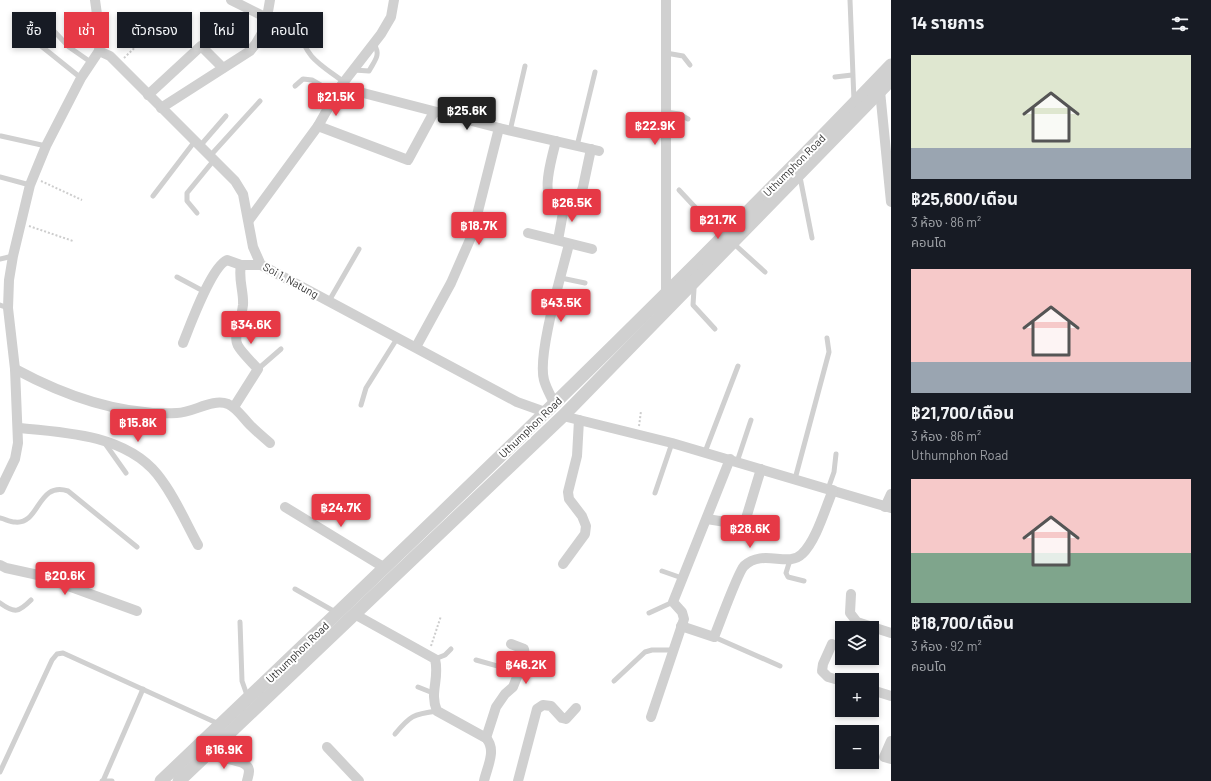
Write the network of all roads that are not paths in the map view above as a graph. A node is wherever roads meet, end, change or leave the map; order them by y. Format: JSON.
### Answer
{"nodes":[{"id":1,"x":95,"y":0,"type":"edge"},
{"id":2,"x":231,"y":0,"type":"edge"},
{"id":3,"x":270,"y":0,"type":"edge"},
{"id":4,"x":394,"y":0,"type":"edge"},
{"id":5,"x":666,"y":0,"type":"edge"},
{"id":6,"x":850,"y":0,"type":"edge"},
{"id":7,"x":268,"y":12,"type":"edge"},
{"id":8,"x":257,"y":13,"type":"edge"},
{"id":9,"x":56,"y":33,"type":"edge"},
{"id":10,"x":257,"y":43,"type":"edge"},
{"id":11,"x":200,"y":47,"type":"edge"},
{"id":12,"x":44,"y":48,"type":"edge"},
{"id":13,"x":203,"y":48,"type":"edge"},
{"id":14,"x":305,"y":48,"type":"edge"},
{"id":15,"x":99,"y":51,"type":"junction"},
{"id":16,"x":666,"y":53,"type":"junction"},
{"id":17,"x":92,"y":63,"type":"junction"},
{"id":18,"x":690,"y":65,"type":"dead end"},
{"id":19,"x":891,"y":65,"type":"edge"},
{"id":20,"x":526,"y":66,"type":"dead end"},
{"id":21,"x":223,"y":68,"type":"junction"},
{"id":22,"x":596,"y":72,"type":"dead end"},
{"id":23,"x":852,"y":75,"type":"junction"},
{"id":24,"x":835,"y":77,"type":"dead end"},
{"id":25,"x":81,"y":78,"type":"junction"},
{"id":26,"x":891,"y":80,"type":"edge"},
{"id":27,"x":294,"y":86,"type":"dead end"},
{"id":28,"x":340,"y":88,"type":"junction"},
{"id":29,"x":880,"y":91,"type":"junction"},
{"id":30,"x":148,"y":95,"type":"junction"},
{"id":31,"x":260,"y":101,"type":"dead end"},
{"id":32,"x":854,"y":104,"type":"junction"},
{"id":33,"x":161,"y":108,"type":"junction"},
{"id":34,"x":434,"y":112,"type":"junction"},
{"id":35,"x":666,"y":112,"type":"junction"},
{"id":36,"x":226,"y":116,"type":"dead end"},
{"id":37,"x":688,"y":119,"type":"dead end"},
{"id":38,"x":318,"y":126,"type":"junction"},
{"id":39,"x":499,"y":128,"type":"junction"},
{"id":40,"x":510,"y":131,"type":"junction"},
{"id":41,"x":1,"y":136,"type":"edge"},
{"id":42,"x":556,"y":141,"type":"junction"},
{"id":43,"x":197,"y":144,"type":"junction"},
{"id":44,"x":46,"y":146,"type":"junction"},
{"id":45,"x":577,"y":146,"type":"junction"},
{"id":46,"x":212,"y":158,"type":"junction"},
{"id":47,"x":889,"y":167,"type":"edge"},
{"id":48,"x":799,"y":175,"type":"junction"},
{"id":49,"x":0,"y":177,"type":"edge"},
{"id":50,"x":32,"y":181,"type":"junction"},
{"id":51,"x":679,"y":190,"type":"dead end"},
{"id":52,"x":154,"y":196,"type":"dead end"},
{"id":53,"x":565,"y":202,"type":"junction"},
{"id":54,"x":891,"y":202,"type":"edge"},
{"id":55,"x":196,"y":212,"type":"dead end"},
{"id":56,"x":249,"y":220,"type":"junction"},
{"id":57,"x":528,"y":233,"type":"dead end"},
{"id":58,"x":812,"y":238,"type":"dead end"},
{"id":59,"x":728,"y":239,"type":"junction"},
{"id":60,"x":558,"y":240,"type":"junction"},
{"id":61,"x":569,"y":244,"type":"junction"},
{"id":62,"x":360,"y":249,"type":"dead end"},
{"id":63,"x":592,"y":249,"type":"dead end"},
{"id":64,"x":13,"y":256,"type":"junction"},
{"id":65,"x":0,"y":259,"type":"edge"},
{"id":66,"x":261,"y":264,"type":"junction"},
{"id":67,"x":241,"y":265,"type":"junction"},
{"id":68,"x":766,"y":272,"type":"dead end"},
{"id":69,"x":177,"y":277,"type":"dead end"},
{"id":70,"x":561,"y":278,"type":"junction"},
{"id":71,"x":585,"y":283,"type":"dead end"},
{"id":72,"x":692,"y":284,"type":"junction"},
{"id":73,"x":205,"y":292,"type":"junction"},
{"id":74,"x":666,"y":292,"type":"junction"},
{"id":75,"x":329,"y":301,"type":"junction"},
{"id":76,"x":4,"y":306,"type":"edge"},
{"id":77,"x":715,"y":329,"type":"dead end"},
{"id":78,"x":398,"y":337,"type":"junction"},
{"id":79,"x":827,"y":338,"type":"dead end"},
{"id":80,"x":183,"y":343,"type":"dead end"},
{"id":81,"x":416,"y":347,"type":"junction"},
{"id":82,"x":281,"y":349,"type":"dead end"},
{"id":83,"x":738,"y":366,"type":"dead end"},
{"id":84,"x":15,"y":369,"type":"junction"},
{"id":85,"x":258,"y":369,"type":"junction"},
{"id":86,"x":361,"y":405,"type":"dead end"},
{"id":87,"x":234,"y":407,"type":"junction"},
{"id":88,"x":549,"y":408,"type":"junction"},
{"id":89,"x":563,"y":416,"type":"junction"},
{"id":90,"x":579,"y":420,"type":"junction"},
{"id":91,"x":751,"y":420,"type":"dead end"},
{"id":92,"x":19,"y":428,"type":"junction"},
{"id":93,"x":103,"y":441,"type":"junction"},
{"id":94,"x":270,"y":443,"type":"dead end"},
{"id":95,"x":672,"y":443,"type":"junction"},
{"id":96,"x":705,"y":452,"type":"junction"},
{"id":97,"x":836,"y":454,"type":"dead end"},
{"id":98,"x":734,"y":461,"type":"junction"},
{"id":99,"x":761,"y":469,"type":"junction"},
{"id":100,"x":126,"y":472,"type":"dead end"},
{"id":101,"x":795,"y":479,"type":"junction"},
{"id":102,"x":2,"y":484,"type":"edge"},
{"id":103,"x":830,"y":490,"type":"junction"},
{"id":104,"x":655,"y":493,"type":"dead end"},
{"id":105,"x":891,"y":494,"type":"edge"},
{"id":106,"x":285,"y":507,"type":"dead end"},
{"id":107,"x":888,"y":507,"type":"edge"},
{"id":108,"x":0,"y":518,"type":"edge"},
{"id":109,"x":707,"y":519,"type":"junction"},
{"id":110,"x":198,"y":545,"type":"dead end"},
{"id":111,"x":137,"y":546,"type":"dead end"},
{"id":112,"x":790,"y":560,"type":"junction"},
{"id":113,"x":563,"y":564,"type":"dead end"},
{"id":114,"x":0,"y":565,"type":"edge"},
{"id":115,"x":385,"y":568,"type":"junction"},
{"id":116,"x":662,"y":571,"type":"dead end"},
{"id":117,"x":682,"y":578,"type":"junction"},
{"id":118,"x":804,"y":581,"type":"dead end"},
{"id":119,"x":295,"y":589,"type":"dead end"},
{"id":120,"x":851,"y":594,"type":"dead end"},
{"id":121,"x":31,"y":600,"type":"dead end"},
{"id":122,"x":673,"y":602,"type":"junction"},
{"id":123,"x":0,"y":603,"type":"edge"},
{"id":124,"x":137,"y":611,"type":"dead end"},
{"id":125,"x":649,"y":613,"type":"dead end"},
{"id":126,"x":338,"y":614,"type":"junction"},
{"id":127,"x":356,"y":615,"type":"junction"},
{"id":128,"x":240,"y":622,"type":"dead end"},
{"id":129,"x":681,"y":626,"type":"junction"},
{"id":130,"x":891,"y":633,"type":"edge"},
{"id":131,"x":714,"y":637,"type":"junction"},
{"id":132,"x":511,"y":644,"type":"dead end"},
{"id":133,"x":832,"y":644,"type":"dead end"},
{"id":134,"x":451,"y":650,"type":"dead end"},
{"id":135,"x":672,"y":650,"type":"junction"},
{"id":136,"x":432,"y":657,"type":"junction"},
{"id":137,"x":476,"y":660,"type":"dead end"},
{"id":138,"x":780,"y":666,"type":"dead end"},
{"id":139,"x":520,"y":672,"type":"junction"},
{"id":140,"x":835,"y":679,"type":"edge"},
{"id":141,"x":614,"y":681,"type":"dead end"},
{"id":142,"x":418,"y":687,"type":"dead end"},
{"id":143,"x":143,"y":689,"type":"junction"},
{"id":144,"x":879,"y":692,"type":"edge"},
{"id":145,"x":433,"y":693,"type":"junction"},
{"id":146,"x":891,"y":696,"type":"edge"},
{"id":147,"x":248,"y":699,"type":"junction"},
{"id":148,"x":576,"y":708,"type":"dead end"},
{"id":149,"x":437,"y":711,"type":"junction"},
{"id":150,"x":651,"y":717,"type":"dead end"},
{"id":151,"x":220,"y":725,"type":"junction"},
{"id":152,"x":395,"y":734,"type":"dead end"},
{"id":153,"x":486,"y":738,"type":"junction"},
{"id":154,"x":891,"y":741,"type":"edge"},
{"id":155,"x":327,"y":746,"type":"dead end"},
{"id":156,"x":207,"y":755,"type":"junction"},
{"id":157,"x":891,"y":759,"type":"edge"},
{"id":158,"x":0,"y":772,"type":"edge"},
{"id":159,"x":102,"y":781,"type":"edge"},
{"id":160,"x":112,"y":781,"type":"edge"},
{"id":161,"x":161,"y":781,"type":"edge"},
{"id":162,"x":179,"y":781,"type":"edge"},
{"id":163,"x":247,"y":781,"type":"edge"},
{"id":164,"x":359,"y":781,"type":"edge"},
{"id":165,"x":484,"y":781,"type":"edge"},
{"id":166,"x":518,"y":781,"type":"edge"}],
"edges":[{"from":1,"to":15,"type":"street"},
{"from":2,"to":8,"type":"street"},
{"from":3,"to":7,"type":"street"},
{"from":4,"to":28,"type":"street"},
{"from":5,"to":16,"type":"street"},
{"from":6,"to":23,"type":"lane"},
{"from":9,"to":17,"type":"lane"},
{"from":10,"to":21,"type":"street"},
{"from":11,"to":30,"type":"street"},
{"from":12,"to":25,"type":"lane"},
{"from":13,"to":21,"type":"street"},
{"from":14,"to":28,"type":"lane"},
{"from":15,"to":17,"type":"street"},
{"from":15,"to":30,"type":"street","name":"Soi 1, Natung"},
{"from":16,"to":18,"type":"lane"},
{"from":16,"to":35,"type":"street"},
{"from":17,"to":25,"type":"street"},
{"from":19,"to":32,"type":"street","name":"Uthumphon Road"},
{"from":20,"to":40,"type":"lane"},
{"from":21,"to":33,"type":"street"},
{"from":22,"to":45,"type":"lane"},
{"from":23,"to":24,"type":"lane"},
{"from":23,"to":32,"type":"lane"},
{"from":25,"to":44,"type":"street"},
{"from":26,"to":29,"type":"street","name":"Uthumphon Road"},
{"from":27,"to":28,"type":"lane"},
{"from":28,"to":34,"type":"street"},
{"from":28,"to":38,"type":"street"},
{"from":29,"to":47,"type":"street"},
{"from":29,"to":48,"type":"street","name":"Uthumphon Road"},
{"from":30,"to":33,"type":"street","name":"Soi 1, Natung"},
{"from":31,"to":46,"type":"lane"},
{"from":32,"to":59,"type":"street","name":"Uthumphon Road"},
{"from":33,"to":43,"type":"street","name":"Soi 1, Natung"},
{"from":34,"to":38,"type":"street"},
{"from":34,"to":39,"type":"street"},
{"from":35,"to":37,"type":"lane"},
{"from":35,"to":74,"type":"street"},
{"from":36,"to":43,"type":"lane"},
{"from":38,"to":56,"type":"street"},
{"from":39,"to":40,"type":"street"},
{"from":39,"to":81,"type":"street"},
{"from":40,"to":42,"type":"street"},
{"from":41,"to":44,"type":"lane"},
{"from":42,"to":45,"type":"street"},
{"from":42,"to":53,"type":"street"},
{"from":43,"to":46,"type":"street","name":"Soi 1, Natung"},
{"from":43,"to":52,"type":"lane"},
{"from":44,"to":50,"type":"street"},
{"from":45,"to":53,"type":"street"},
{"from":46,"to":55,"type":"lane"},
{"from":46,"to":56,"type":"street","name":"Soi 1, Natung"},
{"from":47,"to":54,"type":"street"},
{"from":48,"to":58,"type":"lane"},
{"from":48,"to":59,"type":"street","name":"Uthumphon Road"},
{"from":49,"to":50,"type":"lane"},
{"from":50,"to":64,"type":"street"},
{"from":51,"to":59,"type":"lane"},
{"from":53,"to":60,"type":"street"},
{"from":56,"to":66,"type":"street","name":"Soi 1, Natung"},
{"from":57,"to":60,"type":"street"},
{"from":59,"to":68,"type":"lane"},
{"from":59,"to":72,"type":"street","name":"Uthumphon Road"},
{"from":59,"to":74,"type":"street","name":"Uthumphon Road"},
{"from":60,"to":61,"type":"street"},
{"from":61,"to":63,"type":"street"},
{"from":61,"to":70,"type":"street"},
{"from":62,"to":75,"type":"lane"},
{"from":64,"to":65,"type":"lane"},
{"from":64,"to":76,"type":"street"},
{"from":66,"to":67,"type":"street"},
{"from":66,"to":75,"type":"street","name":"Soi 1, Natung"},
{"from":67,"to":73,"type":"street"},
{"from":67,"to":85,"type":"street"},
{"from":69,"to":73,"type":"lane"},
{"from":70,"to":71,"type":"lane"},
{"from":70,"to":88,"type":"street"},
{"from":72,"to":77,"type":"lane"},
{"from":72,"to":89,"type":"street","name":"Uthumphon Road"},
{"from":73,"to":80,"type":"street"},
{"from":74,"to":88,"type":"street","name":"Uthumphon Road"},
{"from":75,"to":78,"type":"street","name":"Soi 1, Natung"},
{"from":76,"to":84,"type":"street"},
{"from":78,"to":81,"type":"street","name":"Soi 1, Natung"},
{"from":78,"to":86,"type":"lane"},
{"from":79,"to":101,"type":"lane"},
{"from":81,"to":88,"type":"street","name":"Soi 1, Natung"},
{"from":82,"to":85,"type":"lane"},
{"from":83,"to":96,"type":"lane"},
{"from":84,"to":87,"type":"street"},
{"from":84,"to":92,"type":"street"},
{"from":85,"to":87,"type":"street"},
{"from":87,"to":94,"type":"street"},
{"from":88,"to":89,"type":"street"},
{"from":88,"to":115,"type":"street","name":"Uthumphon Road"},
{"from":89,"to":90,"type":"street"},
{"from":89,"to":127,"type":"street","name":"Uthumphon Road"},
{"from":90,"to":95,"type":"street"},
{"from":90,"to":113,"type":"street"},
{"from":91,"to":98,"type":"lane"},
{"from":92,"to":93,"type":"street"},
{"from":92,"to":102,"type":"street"},
{"from":93,"to":100,"type":"lane"},
{"from":93,"to":110,"type":"street"},
{"from":95,"to":96,"type":"street"},
{"from":95,"to":104,"type":"lane"},
{"from":96,"to":98,"type":"street"},
{"from":97,"to":103,"type":"lane"},
{"from":98,"to":99,"type":"street"},
{"from":98,"to":109,"type":"street"},
{"from":99,"to":101,"type":"street"},
{"from":99,"to":109,"type":"street"},
{"from":101,"to":103,"type":"street"},
{"from":103,"to":107,"type":"street"},
{"from":103,"to":112,"type":"street"},
{"from":105,"to":107,"type":"street"},
{"from":106,"to":115,"type":"street"},
{"from":108,"to":111,"type":"lane"},
{"from":109,"to":117,"type":"street"},
{"from":112,"to":118,"type":"lane"},
{"from":112,"to":131,"type":"street"},
{"from":114,"to":124,"type":"street"},
{"from":115,"to":126,"type":"street","name":"Uthumphon Road"},
{"from":116,"to":117,"type":"lane"},
{"from":117,"to":122,"type":"street"},
{"from":119,"to":126,"type":"lane"},
{"from":120,"to":130,"type":"street"},
{"from":121,"to":123,"type":"lane"},
{"from":122,"to":125,"type":"lane"},
{"from":122,"to":129,"type":"street"},
{"from":126,"to":147,"type":"street","name":"Uthumphon Road"},
{"from":127,"to":136,"type":"street"},
{"from":127,"to":156,"type":"street","name":"Uthumphon Road"},
{"from":128,"to":147,"type":"lane"},
{"from":129,"to":131,"type":"street"},
{"from":129,"to":135,"type":"street"},
{"from":131,"to":138,"type":"lane"},
{"from":132,"to":139,"type":"street"},
{"from":133,"to":140,"type":"street"},
{"from":134,"to":136,"type":"lane"},
{"from":135,"to":141,"type":"lane"},
{"from":135,"to":150,"type":"street"},
{"from":136,"to":145,"type":"street"},
{"from":137,"to":139,"type":"lane"},
{"from":139,"to":153,"type":"street"},
{"from":142,"to":145,"type":"lane"},
{"from":143,"to":151,"type":"lane"},
{"from":143,"to":158,"type":"lane"},
{"from":143,"to":159,"type":"lane"},
{"from":144,"to":146,"type":"street"},
{"from":145,"to":149,"type":"street"},
{"from":147,"to":151,"type":"street","name":"Uthumphon Road"},
{"from":148,"to":166,"type":"street"},
{"from":149,"to":152,"type":"lane"},
{"from":149,"to":153,"type":"street"},
{"from":151,"to":161,"type":"street","name":"Uthumphon Road"},
{"from":153,"to":165,"type":"street"},
{"from":154,"to":157,"type":"street"},
{"from":155,"to":164,"type":"street"},
{"from":156,"to":162,"type":"street","name":"Uthumphon Road"},
{"from":156,"to":163,"type":"street"},
{"from":159,"to":160,"type":"lane"}]}
